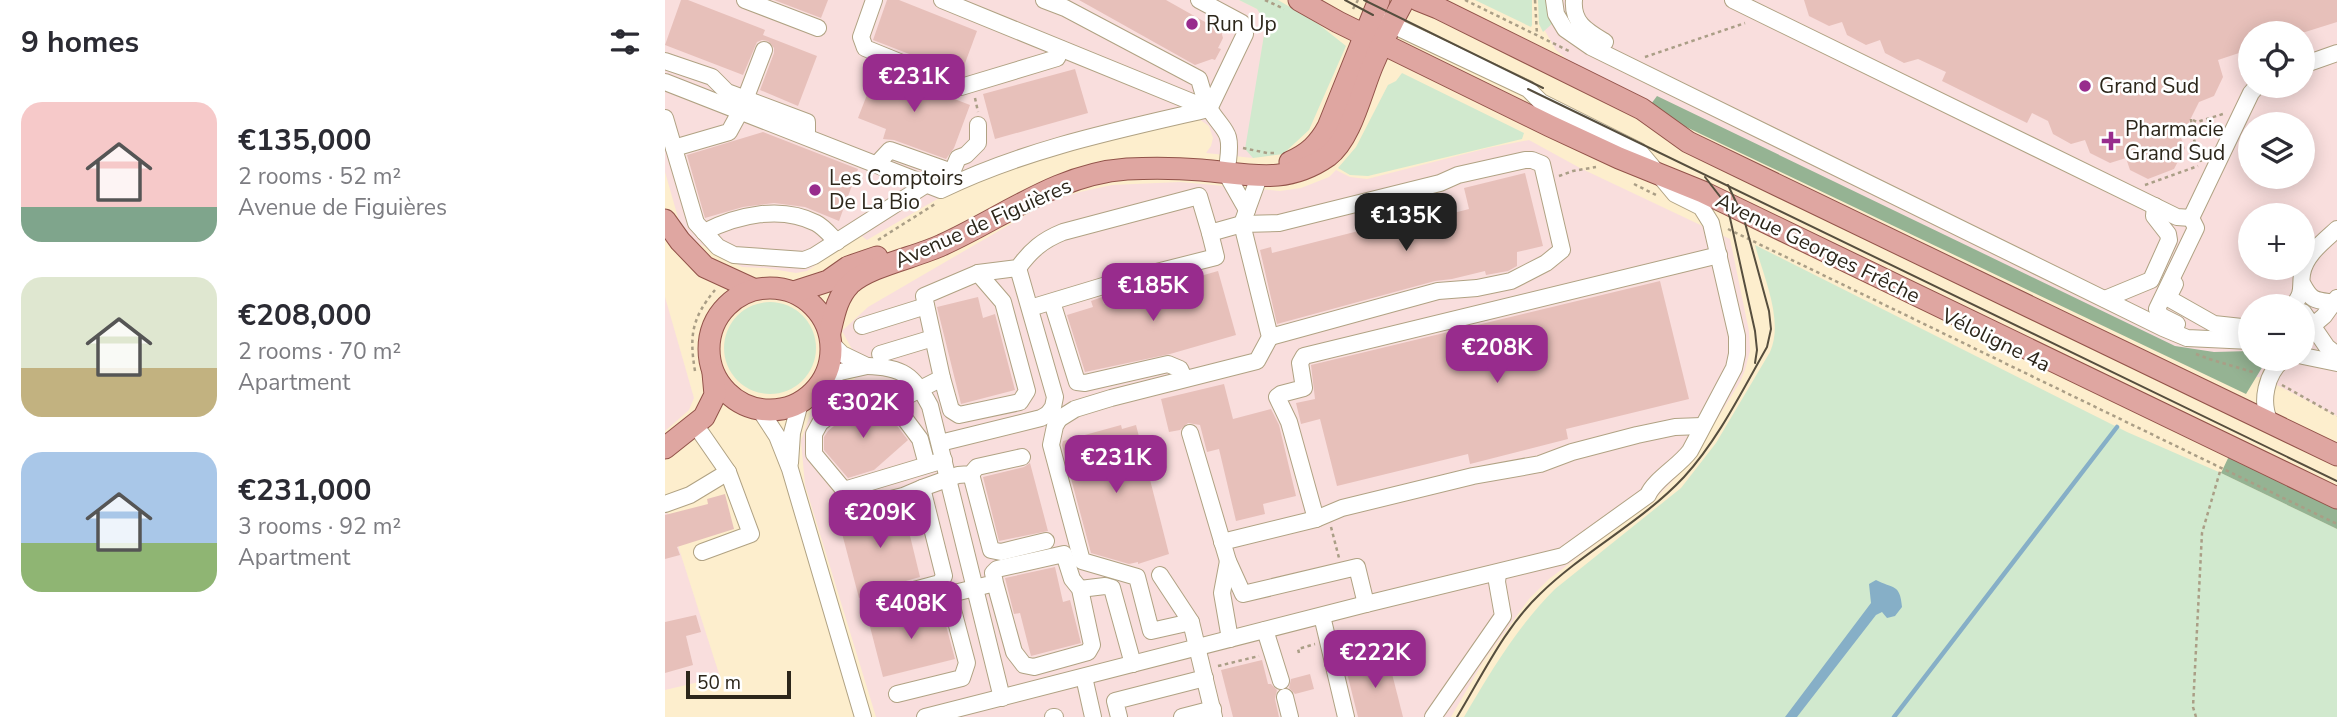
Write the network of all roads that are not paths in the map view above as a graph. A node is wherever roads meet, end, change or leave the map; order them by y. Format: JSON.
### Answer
{"nodes":[{"id":1,"x":744,"y":0,"type":"edge"},
{"id":2,"x":874,"y":0,"type":"edge"},
{"id":3,"x":942,"y":0,"type":"edge"},
{"id":4,"x":1044,"y":0,"type":"edge"},
{"id":5,"x":1199,"y":0,"type":"edge"},
{"id":6,"x":1299,"y":0,"type":"edge"},
{"id":7,"x":1404,"y":0,"type":"edge"},
{"id":8,"x":1418,"y":0,"type":"edge"},
{"id":9,"x":1554,"y":0,"type":"edge"},
{"id":10,"x":1574,"y":0,"type":"edge"},
{"id":11,"x":1733,"y":0,"type":"edge"},
{"id":12,"x":1378,"y":23,"type":"edge"},
{"id":13,"x":818,"y":28,"type":"dead end"},
{"id":14,"x":1591,"y":47,"type":"junction"},
{"id":15,"x":1061,"y":48,"type":"junction"},
{"id":16,"x":764,"y":50,"type":"dead end"},
{"id":17,"x":2337,"y":53,"type":"edge"},
{"id":18,"x":665,"y":61,"type":"edge"},
{"id":19,"x":2315,"y":61,"type":"edge"},
{"id":20,"x":665,"y":82,"type":"edge"},
{"id":21,"x":2250,"y":98,"type":"edge"},
{"id":22,"x":743,"y":105,"type":"junction"},
{"id":23,"x":1209,"y":109,"type":"junction"},
{"id":24,"x":665,"y":118,"type":"edge"},
{"id":25,"x":978,"y":125,"type":"road end"},
{"id":26,"x":978,"y":142,"type":"junction"},
{"id":27,"x":674,"y":148,"type":"junction"},
{"id":28,"x":1005,"y":161,"type":"junction"},
{"id":29,"x":876,"y":164,"type":"junction"},
{"id":30,"x":1227,"y":167,"type":"junction"},
{"id":31,"x":1659,"y":174,"type":"junction"},
{"id":32,"x":955,"y":177,"type":"junction"},
{"id":33,"x":1259,"y":177,"type":"junction"},
{"id":34,"x":927,"y":184,"type":"junction"},
{"id":35,"x":2155,"y":206,"type":"junction"},
{"id":36,"x":1245,"y":217,"type":"junction"},
{"id":37,"x":2191,"y":218,"type":"junction"},
{"id":38,"x":665,"y":220,"type":"edge"},
{"id":39,"x":2337,"y":229,"type":"edge"},
{"id":40,"x":704,"y":232,"type":"junction"},
{"id":41,"x":1210,"y":233,"type":"junction"},
{"id":42,"x":837,"y":242,"type":"junction"},
{"id":43,"x":1719,"y":255,"type":"junction"},
{"id":44,"x":705,"y":267,"type":"junction"},
{"id":45,"x":1018,"y":268,"type":"junction"},
{"id":46,"x":2182,"y":269,"type":"dead end"},
{"id":47,"x":978,"y":273,"type":"junction"},
{"id":48,"x":2303,"y":285,"type":"junction"},
{"id":49,"x":753,"y":289,"type":"junction"},
{"id":50,"x":794,"y":292,"type":"junction"},
{"id":51,"x":2302,"y":294,"type":"edge"},
{"id":52,"x":2105,"y":299,"type":"junction"},
{"id":53,"x":2336,"y":300,"type":"edge"},
{"id":54,"x":1052,"y":302,"type":"junction"},
{"id":55,"x":926,"y":306,"type":"junction"},
{"id":56,"x":1030,"y":309,"type":"junction"},
{"id":57,"x":2315,"y":315,"type":"edge"},
{"id":58,"x":718,"y":316,"type":"junction"},
{"id":59,"x":862,"y":326,"type":"dead end"},
{"id":60,"x":2238,"y":327,"type":"edge"},
{"id":61,"x":2315,"y":331,"type":"edge"},
{"id":62,"x":1270,"y":337,"type":"junction"},
{"id":63,"x":831,"y":338,"type":"junction"},
{"id":64,"x":933,"y":338,"type":"junction"},
{"id":65,"x":2187,"y":338,"type":"junction"},
{"id":66,"x":2238,"y":340,"type":"edge"},
{"id":67,"x":2315,"y":347,"type":"edge"},
{"id":68,"x":2332,"y":351,"type":"edge"},
{"id":69,"x":880,"y":354,"type":"dead end"},
{"id":70,"x":2315,"y":358,"type":"edge"},
{"id":71,"x":2337,"y":363,"type":"edge"},
{"id":72,"x":867,"y":366,"type":"junction"},
{"id":73,"x":2273,"y":371,"type":"edge"},
{"id":74,"x":704,"y":372,"type":"junction"},
{"id":75,"x":943,"y":378,"type":"junction"},
{"id":76,"x":1184,"y":378,"type":"junction"},
{"id":77,"x":1106,"y":379,"type":"junction"},
{"id":78,"x":820,"y":384,"type":"junction"},
{"id":79,"x":921,"y":389,"type":"junction"},
{"id":80,"x":1111,"y":398,"type":"junction"},
{"id":81,"x":800,"y":403,"type":"junction"},
{"id":82,"x":893,"y":403,"type":"junction"},
{"id":83,"x":753,"y":408,"type":"junction"},
{"id":84,"x":1053,"y":416,"type":"junction"},
{"id":85,"x":2270,"y":422,"type":"junction"},
{"id":86,"x":1702,"y":426,"type":"junction"},
{"id":87,"x":701,"y":433,"type":"junction"},
{"id":88,"x":1190,"y":433,"type":"dead end"},
{"id":89,"x":940,"y":443,"type":"junction"},
{"id":90,"x":665,"y":448,"type":"edge"},
{"id":91,"x":2337,"y":455,"type":"edge"},
{"id":92,"x":1022,"y":457,"type":"dead end"},
{"id":93,"x":665,"y":459,"type":"edge"},
{"id":94,"x":944,"y":460,"type":"junction"},
{"id":95,"x":927,"y":465,"type":"junction"},
{"id":96,"x":790,"y":469,"type":"junction"},
{"id":97,"x":728,"y":472,"type":"junction"},
{"id":98,"x":971,"y":474,"type":"junction"},
{"id":99,"x":949,"y":480,"type":"junction"},
{"id":100,"x":922,"y":488,"type":"junction"},
{"id":101,"x":2337,"y":498,"type":"edge"},
{"id":102,"x":665,"y":504,"type":"edge"},
{"id":103,"x":840,"y":512,"type":"dead end"},
{"id":104,"x":1322,"y":516,"type":"junction"},
{"id":105,"x":1046,"y":541,"type":"dead end"},
{"id":106,"x":1222,"y":542,"type":"junction"},
{"id":107,"x":989,"y":543,"type":"junction"},
{"id":108,"x":702,"y":552,"type":"dead end"},
{"id":109,"x":967,"y":553,"type":"junction"},
{"id":110,"x":1228,"y":561,"type":"junction"},
{"id":111,"x":940,"y":563,"type":"junction"},
{"id":112,"x":1498,"y":573,"type":"junction"},
{"id":113,"x":1160,"y":575,"type":"dead end"},
{"id":114,"x":995,"y":583,"type":"junction"},
{"id":115,"x":975,"y":588,"type":"junction"},
{"id":116,"x":1080,"y":589,"type":"junction"},
{"id":117,"x":949,"y":595,"type":"junction"},
{"id":118,"x":877,"y":600,"type":"dead end"},
{"id":119,"x":1366,"y":604,"type":"junction"},
{"id":120,"x":898,"y":607,"type":"dead end"},
{"id":121,"x":1322,"y":615,"type":"junction"},
{"id":122,"x":1191,"y":622,"type":"junction"},
{"id":123,"x":1265,"y":630,"type":"junction"},
{"id":124,"x":1230,"y":639,"type":"junction"},
{"id":125,"x":1198,"y":647,"type":"junction"},
{"id":126,"x":964,"y":652,"type":"junction"},
{"id":127,"x":991,"y":652,"type":"junction"},
{"id":128,"x":1014,"y":652,"type":"junction"},
{"id":129,"x":1088,"y":652,"type":"junction"},
{"id":130,"x":1133,"y":664,"type":"junction"},
{"id":131,"x":1090,"y":676,"type":"junction"},
{"id":132,"x":1205,"y":678,"type":"junction"},
{"id":133,"x":931,"y":686,"type":"junction"},
{"id":134,"x":897,"y":694,"type":"dead end"},
{"id":135,"x":994,"y":705,"type":"edge"},
{"id":136,"x":956,"y":713,"type":"edge"},
{"id":137,"x":1214,"y":713,"type":"edge"},
{"id":138,"x":931,"y":715,"type":"edge"},
{"id":139,"x":1090,"y":716,"type":"edge"},
{"id":140,"x":863,"y":717,"type":"edge"},
{"id":141,"x":1119,"y":717,"type":"edge"},
{"id":142,"x":1182,"y":717,"type":"edge"},
{"id":143,"x":1290,"y":717,"type":"edge"},
{"id":144,"x":1346,"y":717,"type":"edge"},
{"id":145,"x":1433,"y":717,"type":"edge"}],
"edges":[{"from":1,"to":13,"type":"street"},
{"from":2,"to":15,"type":"street"},
{"from":3,"to":15,"type":"street"},
{"from":4,"to":23,"type":"street"},
{"from":5,"to":23,"type":"street"},
{"from":6,"to":12,"type":"main road","name":"Avenue Georges Frêche"},
{"from":7,"to":12,"type":"main road","name":"Avenue de Figuières"},
{"from":8,"to":85,"type":"main road","name":"Avenue Georges Frêche"},
{"from":9,"to":14,"type":"street"},
{"from":10,"to":14,"type":"street"},
{"from":11,"to":35,"type":"street"},
{"from":12,"to":30,"type":"main road","name":"Avenue de Figuières"},
{"from":12,"to":31,"type":"main road","name":"Avenue Georges Frêche"},
{"from":12,"to":33,"type":"main road","name":"Avenue de Figuières"},
{"from":14,"to":52,"type":"street"},
{"from":15,"to":23,"type":"street"},
{"from":16,"to":22,"type":"street"},
{"from":17,"to":19,"type":"street"},
{"from":18,"to":22,"type":"street"},
{"from":20,"to":22,"type":"street"},
{"from":21,"to":37,"type":"street"},
{"from":22,"to":27,"type":"street"},
{"from":22,"to":29,"type":"street"},
{"from":23,"to":28,"type":"street"},
{"from":23,"to":30,"type":"street"},
{"from":24,"to":27,"type":"street"},
{"from":25,"to":26,"type":"street"},
{"from":26,"to":28,"type":"street"},
{"from":26,"to":32,"type":"street"},
{"from":27,"to":40,"type":"street"},
{"from":28,"to":32,"type":"street"},
{"from":29,"to":32,"type":"street"},
{"from":29,"to":34,"type":"street"},
{"from":30,"to":33,"type":"main road","name":"Avenue de Figuières"},
{"from":30,"to":36,"type":"street"},
{"from":30,"to":50,"type":"main road","name":"Avenue de Figuières"},
{"from":30,"to":63,"type":"main road","name":"Avenue de Figuières"},
{"from":31,"to":43,"type":"street"},
{"from":31,"to":101,"type":"main road","name":"Avenue Georges Frêche"},
{"from":32,"to":34,"type":"street"},
{"from":33,"to":36,"type":"street"},
{"from":34,"to":42,"type":"street"},
{"from":35,"to":37,"type":"street"},
{"from":35,"to":52,"type":"street"},
{"from":36,"to":41,"type":"street"},
{"from":36,"to":62,"type":"street"},
{"from":36,"to":62,"type":"street"},
{"from":37,"to":65,"type":"street"},
{"from":38,"to":44,"type":"main road"},
{"from":39,"to":48,"type":"street"},
{"from":40,"to":42,"type":"street"},
{"from":40,"to":42,"type":"street"},
{"from":41,"to":45,"type":"street"},
{"from":41,"to":54,"type":"street"},
{"from":43,"to":86,"type":"street"},
{"from":43,"to":104,"type":"street"},
{"from":44,"to":49,"type":"main road"},
{"from":44,"to":58,"type":"main road"},
{"from":45,"to":47,"type":"street"},
{"from":45,"to":56,"type":"street"},
{"from":46,"to":60,"type":"street"},
{"from":47,"to":55,"type":"street"},
{"from":47,"to":75,"type":"street"},
{"from":48,"to":51,"type":"street"},
{"from":48,"to":53,"type":"street"},
{"from":49,"to":50,"type":"main road"},
{"from":49,"to":58,"type":"main road"},
{"from":50,"to":63,"type":"main road"},
{"from":52,"to":65,"type":"street"},
{"from":53,"to":57,"type":"street"},
{"from":54,"to":56,"type":"street"},
{"from":54,"to":77,"type":"street"},
{"from":55,"to":59,"type":"street"},
{"from":55,"to":64,"type":"street"},
{"from":56,"to":84,"type":"street"},
{"from":58,"to":74,"type":"main road"},
{"from":61,"to":68,"type":"street"},
{"from":62,"to":76,"type":"street"},
{"from":63,"to":72,"type":"street"},
{"from":63,"to":78,"type":"main road"},
{"from":64,"to":69,"type":"street"},
{"from":64,"to":75,"type":"street"},
{"from":65,"to":66,"type":"street"},
{"from":67,"to":68,"type":"street"},
{"from":70,"to":71,"type":"street"},
{"from":72,"to":78,"type":"street"},
{"from":72,"to":79,"type":"street"},
{"from":73,"to":85,"type":"street"},
{"from":74,"to":83,"type":"main road"},
{"from":74,"to":90,"type":"main road"},
{"from":75,"to":79,"type":"street"},
{"from":76,"to":77,"type":"street"},
{"from":76,"to":80,"type":"street"},
{"from":77,"to":80,"type":"street"},
{"from":78,"to":81,"type":"main road"},
{"from":79,"to":82,"type":"street"},
{"from":79,"to":89,"type":"street"},
{"from":80,"to":84,"type":"street"},
{"from":81,"to":83,"type":"main road"},
{"from":81,"to":96,"type":"street"},
{"from":82,"to":95,"type":"street"},
{"from":82,"to":95,"type":"street"},
{"from":83,"to":87,"type":"main road"},
{"from":83,"to":96,"type":"street"},
{"from":84,"to":89,"type":"street"},
{"from":84,"to":122,"type":"street"},
{"from":85,"to":91,"type":"main road","name":"Avenue Georges Frêche"},
{"from":86,"to":104,"type":"street"},
{"from":86,"to":112,"type":"street"},
{"from":87,"to":93,"type":"main road"},
{"from":87,"to":97,"type":"street"},
{"from":88,"to":106,"type":"street"},
{"from":89,"to":94,"type":"street"},
{"from":92,"to":98,"type":"street"},
{"from":94,"to":95,"type":"street"},
{"from":94,"to":99,"type":"street"},
{"from":96,"to":140,"type":"street"},
{"from":97,"to":102,"type":"street"},
{"from":97,"to":108,"type":"street"},
{"from":98,"to":99,"type":"street"},
{"from":98,"to":107,"type":"street"},
{"from":99,"to":100,"type":"street"},
{"from":99,"to":109,"type":"street"},
{"from":100,"to":103,"type":"street"},
{"from":100,"to":111,"type":"street"},
{"from":104,"to":106,"type":"street"},
{"from":105,"to":107,"type":"street"},
{"from":106,"to":110,"type":"street"},
{"from":107,"to":109,"type":"street"},
{"from":109,"to":111,"type":"street"},
{"from":109,"to":115,"type":"street"},
{"from":110,"to":119,"type":"street"},
{"from":110,"to":124,"type":"street"},
{"from":111,"to":118,"type":"street"},
{"from":112,"to":119,"type":"street"},
{"from":112,"to":145,"type":"street"},
{"from":113,"to":122,"type":"street"},
{"from":114,"to":115,"type":"street"},
{"from":114,"to":116,"type":"street"},
{"from":114,"to":128,"type":"street"},
{"from":115,"to":117,"type":"street"},
{"from":115,"to":127,"type":"street"},
{"from":116,"to":129,"type":"street"},
{"from":116,"to":130,"type":"street"},
{"from":117,"to":120,"type":"street"},
{"from":117,"to":126,"type":"street"},
{"from":119,"to":121,"type":"street"},
{"from":121,"to":123,"type":"street"},
{"from":121,"to":144,"type":"street"},
{"from":122,"to":125,"type":"street"},
{"from":123,"to":124,"type":"street"},
{"from":123,"to":143,"type":"street"},
{"from":124,"to":125,"type":"street"},
{"from":125,"to":130,"type":"street"},
{"from":125,"to":132,"type":"street"},
{"from":126,"to":127,"type":"street"},
{"from":126,"to":133,"type":"street"},
{"from":127,"to":128,"type":"street"},
{"from":127,"to":135,"type":"street"},
{"from":128,"to":129,"type":"street"},
{"from":129,"to":131,"type":"street"},
{"from":130,"to":131,"type":"street"},
{"from":131,"to":135,"type":"street"},
{"from":131,"to":139,"type":"street"},
{"from":132,"to":137,"type":"street"},
{"from":132,"to":141,"type":"street"},
{"from":133,"to":134,"type":"street"},
{"from":133,"to":138,"type":"street"},
{"from":135,"to":136,"type":"street"},
{"from":136,"to":138,"type":"street"},
{"from":137,"to":142,"type":"street"}]}
